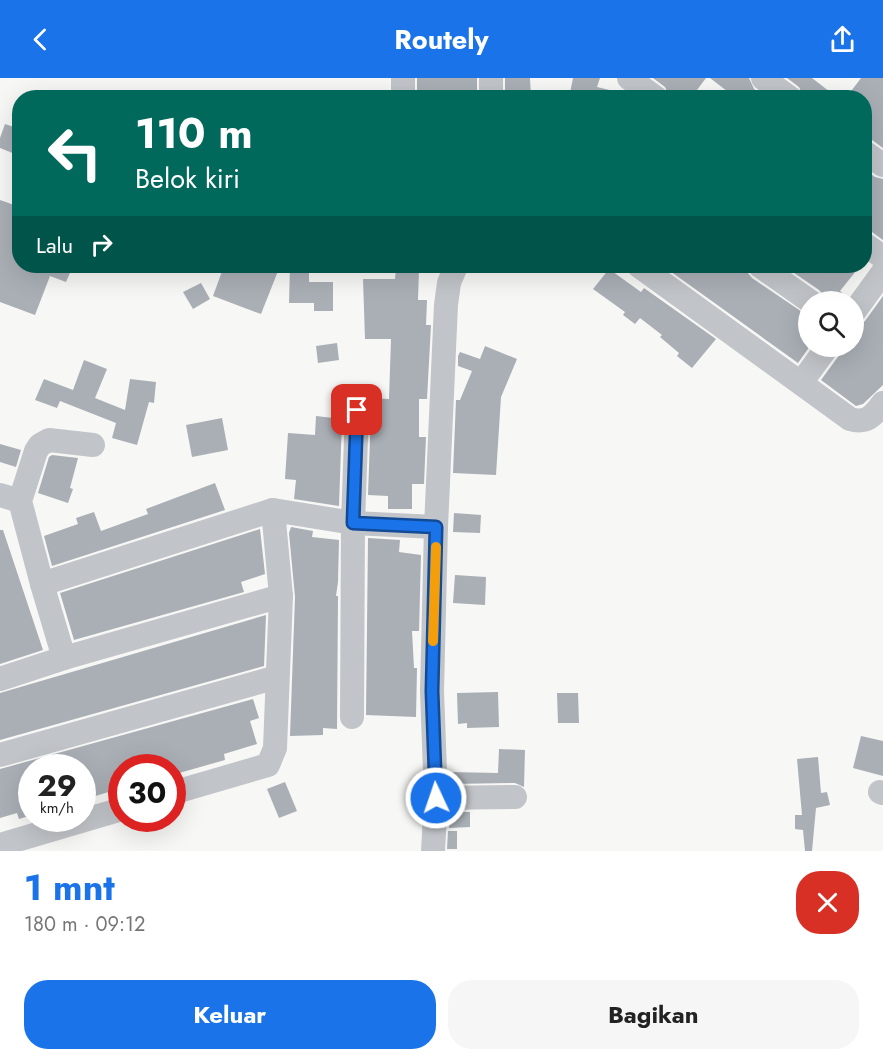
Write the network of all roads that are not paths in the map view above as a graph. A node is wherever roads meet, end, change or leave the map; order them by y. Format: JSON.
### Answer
{"nodes":[{"id":1,"x":629,"y":78,"type":"edge"},
{"id":2,"x":763,"y":78,"type":"edge"},
{"id":3,"x":645,"y":90,"type":"edge"},
{"id":4,"x":779,"y":90,"type":"edge"},
{"id":5,"x":883,"y":272,"type":"edge"},
{"id":6,"x":452,"y":273,"type":"edge"},
{"id":7,"x":649,"y":273,"type":"edge"},
{"id":8,"x":770,"y":273,"type":"edge"},
{"id":9,"x":798,"y":293,"type":"edge"},
{"id":10,"x":864,"y":298,"type":"edge"},
{"id":11,"x":820,"y":357,"type":"edge"},
{"id":12,"x":801,"y":383,"type":"junction"},
{"id":13,"x":883,"y":403,"type":"edge"},
{"id":14,"x":357,"y":410,"type":"dead end"},
{"id":15,"x":93,"y":445,"type":"dead end"},
{"id":16,"x":10,"y":498,"type":"edge"},
{"id":17,"x":273,"y":510,"type":"junction"},
{"id":18,"x":353,"y":523,"type":"junction"},
{"id":19,"x":436,"y":527,"type":"junction"},
{"id":20,"x":42,"y":584,"type":"junction"},
{"id":21,"x":281,"y":596,"type":"junction"},
{"id":22,"x":64,"y":658,"type":"junction"},
{"id":23,"x":277,"y":677,"type":"junction"},
{"id":24,"x":0,"y":680,"type":"edge"},
{"id":25,"x":352,"y":717,"type":"dead end"},
{"id":26,"x":0,"y":755,"type":"edge"},
{"id":27,"x":186,"y":789,"type":"edge"},
{"id":28,"x":515,"y":797,"type":"dead end"},
{"id":29,"x":436,"y":798,"type":"junction"},
{"id":30,"x":108,"y":813,"type":"edge"},
{"id":31,"x":0,"y":846,"type":"edge"},
{"id":32,"x":433,"y":851,"type":"edge"}],
"edges":[{"from":1,"to":3,"type":"street"},
{"from":2,"to":4,"type":"street"},
{"from":5,"to":10,"type":"street"},
{"from":6,"to":19,"type":"street"},
{"from":7,"to":12,"type":"street"},
{"from":8,"to":9,"type":"street"},
{"from":11,"to":12,"type":"street"},
{"from":12,"to":13,"type":"street"},
{"from":14,"to":18,"type":"street"},
{"from":15,"to":16,"type":"street"},
{"from":16,"to":20,"type":"street"},
{"from":17,"to":18,"type":"street"},
{"from":17,"to":20,"type":"street"},
{"from":17,"to":21,"type":"street"},
{"from":18,"to":19,"type":"street"},
{"from":18,"to":25,"type":"street"},
{"from":19,"to":29,"type":"street"},
{"from":20,"to":22,"type":"street"},
{"from":21,"to":22,"type":"street"},
{"from":21,"to":23,"type":"street"},
{"from":22,"to":24,"type":"street"},
{"from":23,"to":26,"type":"street"},
{"from":23,"to":27,"type":"street"},
{"from":28,"to":29,"type":"street"},
{"from":29,"to":32,"type":"street"},
{"from":30,"to":31,"type":"street"}]}
